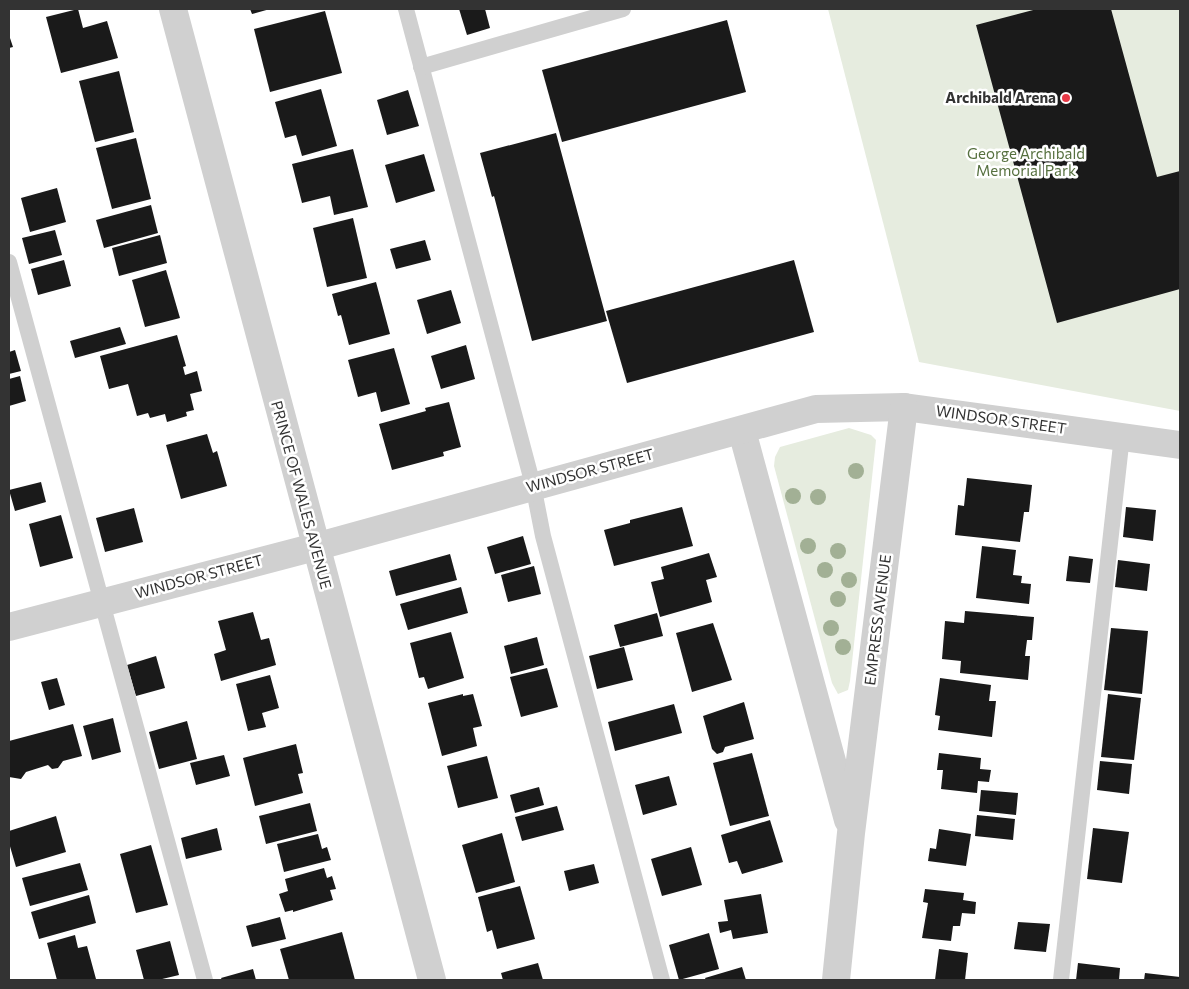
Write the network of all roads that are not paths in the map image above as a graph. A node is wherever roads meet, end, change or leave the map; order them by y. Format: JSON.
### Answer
{"nodes":[{"id":1,"x":173,"y":9,"type":"edge"},
{"id":2,"x":406,"y":9,"type":"edge"},
{"id":3,"x":623,"y":9,"type":"edge"},
{"id":4,"x":421,"y":67,"type":"junction"},
{"id":5,"x":9,"y":262,"type":"edge"},
{"id":6,"x":904,"y":407,"type":"junction"},
{"id":7,"x":742,"y":431,"type":"junction"},
{"id":8,"x":1122,"y":436,"type":"junction"},
{"id":9,"x":1180,"y":445,"type":"edge"},
{"id":10,"x":533,"y":485,"type":"junction"},
{"id":11,"x":315,"y":547,"type":"junction"},
{"id":12,"x":102,"y":602,"type":"junction"},
{"id":13,"x":9,"y":627,"type":"edge"},
{"id":14,"x":851,"y":833,"type":"junction"},
{"id":15,"x":205,"y":980,"type":"edge"},
{"id":16,"x":432,"y":980,"type":"edge"},
{"id":17,"x":662,"y":980,"type":"edge"},
{"id":18,"x":836,"y":980,"type":"edge"},
{"id":19,"x":1061,"y":980,"type":"edge"}],
"edges":[{"from":1,"to":11,"type":"street","name":"PRINCE OF WALES AVENUE"},
{"from":2,"to":4,"type":"lane"},
{"from":3,"to":4,"type":"lane"},
{"from":4,"to":10,"type":"lane"},
{"from":5,"to":12,"type":"lane"},
{"from":6,"to":7,"type":"street","name":"WINDSOR STREET"},
{"from":6,"to":8,"type":"street","name":"WINDSOR STREET"},
{"from":6,"to":14,"type":"street","name":"EMPRESS AVENUE"},
{"from":7,"to":10,"type":"street","name":"WINDSOR STREET"},
{"from":7,"to":14,"type":"street","name":"EMPRESS AVENUE"},
{"from":8,"to":9,"type":"street","name":"WINDSOR STREET"},
{"from":8,"to":19,"type":"lane"},
{"from":10,"to":11,"type":"street","name":"WINDSOR STREET"},
{"from":10,"to":17,"type":"lane"},
{"from":11,"to":12,"type":"street","name":"WINDSOR STREET"},
{"from":11,"to":16,"type":"street","name":"PRINCE OF WALES AVENUE"},
{"from":12,"to":13,"type":"street","name":"WINDSOR STREET"},
{"from":12,"to":15,"type":"lane"},
{"from":14,"to":18,"type":"street","name":"EMPRESS AVENUE"}]}
